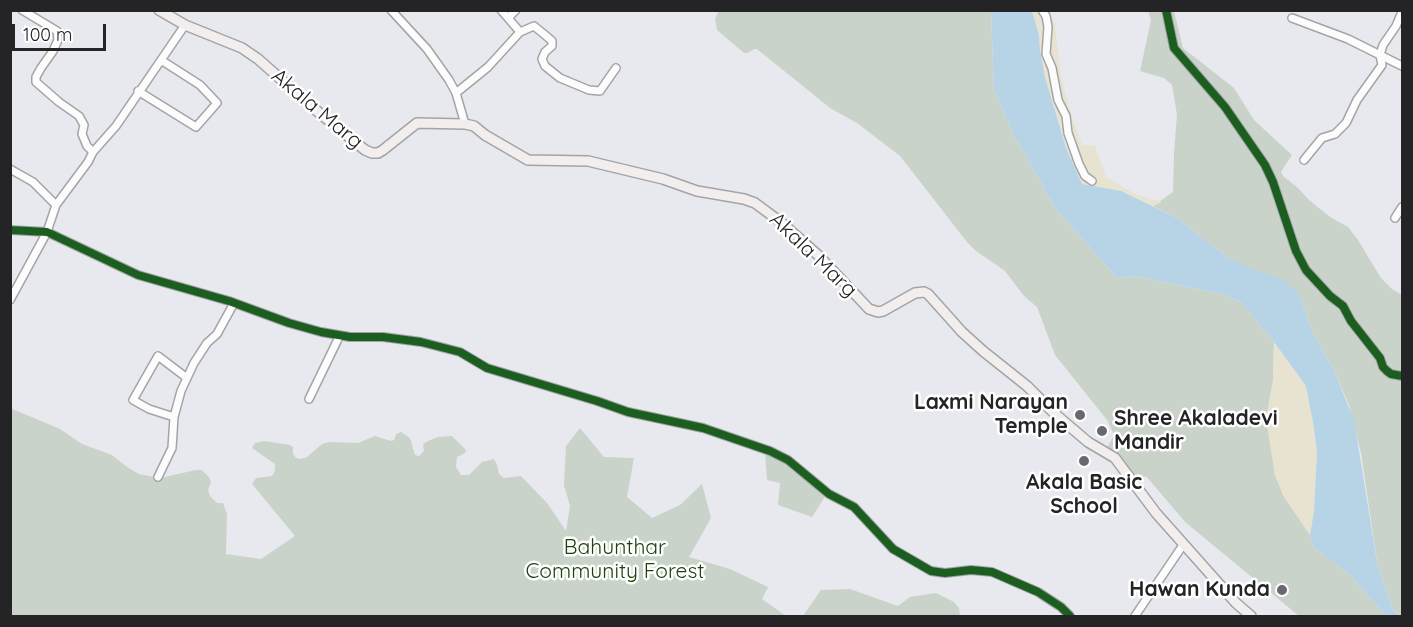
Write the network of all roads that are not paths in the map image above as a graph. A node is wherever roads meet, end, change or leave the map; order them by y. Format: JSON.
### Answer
{"nodes":[{"id":1,"x":22,"y":10,"type":"edge"},
{"id":2,"x":159,"y":10,"type":"edge"},
{"id":3,"x":501,"y":10,"type":"edge"},
{"id":4,"x":516,"y":10,"type":"edge"},
{"id":5,"x":1042,"y":10,"type":"edge"},
{"id":6,"x":1166,"y":10,"type":"edge"},
{"id":7,"x":393,"y":11,"type":"edge"},
{"id":8,"x":1402,"y":12,"type":"edge"},
{"id":9,"x":508,"y":18,"type":"junction"},
{"id":10,"x":1292,"y":18,"type":"dead end"},
{"id":11,"x":185,"y":25,"type":"junction"},
{"id":12,"x":520,"y":32,"type":"junction"},
{"id":13,"x":1380,"y":55,"type":"junction"},
{"id":14,"x":161,"y":60,"type":"junction"},
{"id":15,"x":1402,"y":66,"type":"edge"},
{"id":16,"x":616,"y":68,"type":"dead end"},
{"id":17,"x":138,"y":91,"type":"junction"},
{"id":18,"x":456,"y":93,"type":"junction"},
{"id":19,"x":465,"y":124,"type":"junction"},
{"id":20,"x":93,"y":152,"type":"junction"},
{"id":21,"x":1304,"y":160,"type":"dead end"},
{"id":22,"x":10,"y":169,"type":"edge"},
{"id":23,"x":1092,"y":181,"type":"dead end"},
{"id":24,"x":56,"y":205,"type":"junction"},
{"id":25,"x":1402,"y":207,"type":"edge"},
{"id":26,"x":1395,"y":218,"type":"dead end"},
{"id":27,"x":10,"y":230,"type":"edge"},
{"id":28,"x":47,"y":232,"type":"junction"},
{"id":29,"x":10,"y":300,"type":"edge"},
{"id":30,"x":234,"y":303,"type":"junction"},
{"id":31,"x":340,"y":335,"type":"junction"},
{"id":32,"x":1402,"y":376,"type":"edge"},
{"id":33,"x":188,"y":378,"type":"junction"},
{"id":34,"x":309,"y":399,"type":"dead end"},
{"id":35,"x":174,"y":417,"type":"junction"},
{"id":36,"x":158,"y":477,"type":"dead end"},
{"id":37,"x":1183,"y":545,"type":"junction"},
{"id":38,"x":1070,"y":616,"type":"edge"},
{"id":39,"x":1138,"y":616,"type":"edge"},
{"id":40,"x":1251,"y":616,"type":"edge"}],
"edges":[{"from":1,"to":20,"type":"street"},
{"from":2,"to":11,"type":"main road","name":"Akala Marg"},
{"from":3,"to":9,"type":"street"},
{"from":4,"to":9,"type":"street"},
{"from":5,"to":23,"type":"street"},
{"from":6,"to":32,"type":"street"},
{"from":7,"to":18,"type":"street"},
{"from":8,"to":13,"type":"street"},
{"from":9,"to":12,"type":"street"},
{"from":10,"to":13,"type":"street"},
{"from":11,"to":14,"type":"street"},
{"from":11,"to":19,"type":"main road","name":"Akala Marg"},
{"from":12,"to":16,"type":"street"},
{"from":12,"to":18,"type":"street"},
{"from":13,"to":15,"type":"street"},
{"from":13,"to":21,"type":"street"},
{"from":14,"to":17,"type":"street"},
{"from":14,"to":17,"type":"street"},
{"from":17,"to":20,"type":"street"},
{"from":18,"to":19,"type":"street"},
{"from":19,"to":37,"type":"main road","name":"Akala Marg"},
{"from":20,"to":24,"type":"street"},
{"from":22,"to":24,"type":"street"},
{"from":24,"to":28,"type":"street"},
{"from":25,"to":26,"type":"street"},
{"from":27,"to":28,"type":"street"},
{"from":28,"to":29,"type":"street"},
{"from":28,"to":30,"type":"street"},
{"from":30,"to":31,"type":"street"},
{"from":30,"to":33,"type":"street"},
{"from":31,"to":34,"type":"street"},
{"from":31,"to":38,"type":"street"},
{"from":33,"to":35,"type":"street"},
{"from":33,"to":35,"type":"street"},
{"from":35,"to":36,"type":"street"},
{"from":37,"to":39,"type":"street"},
{"from":37,"to":40,"type":"main road","name":"Akala Marg"}]}
